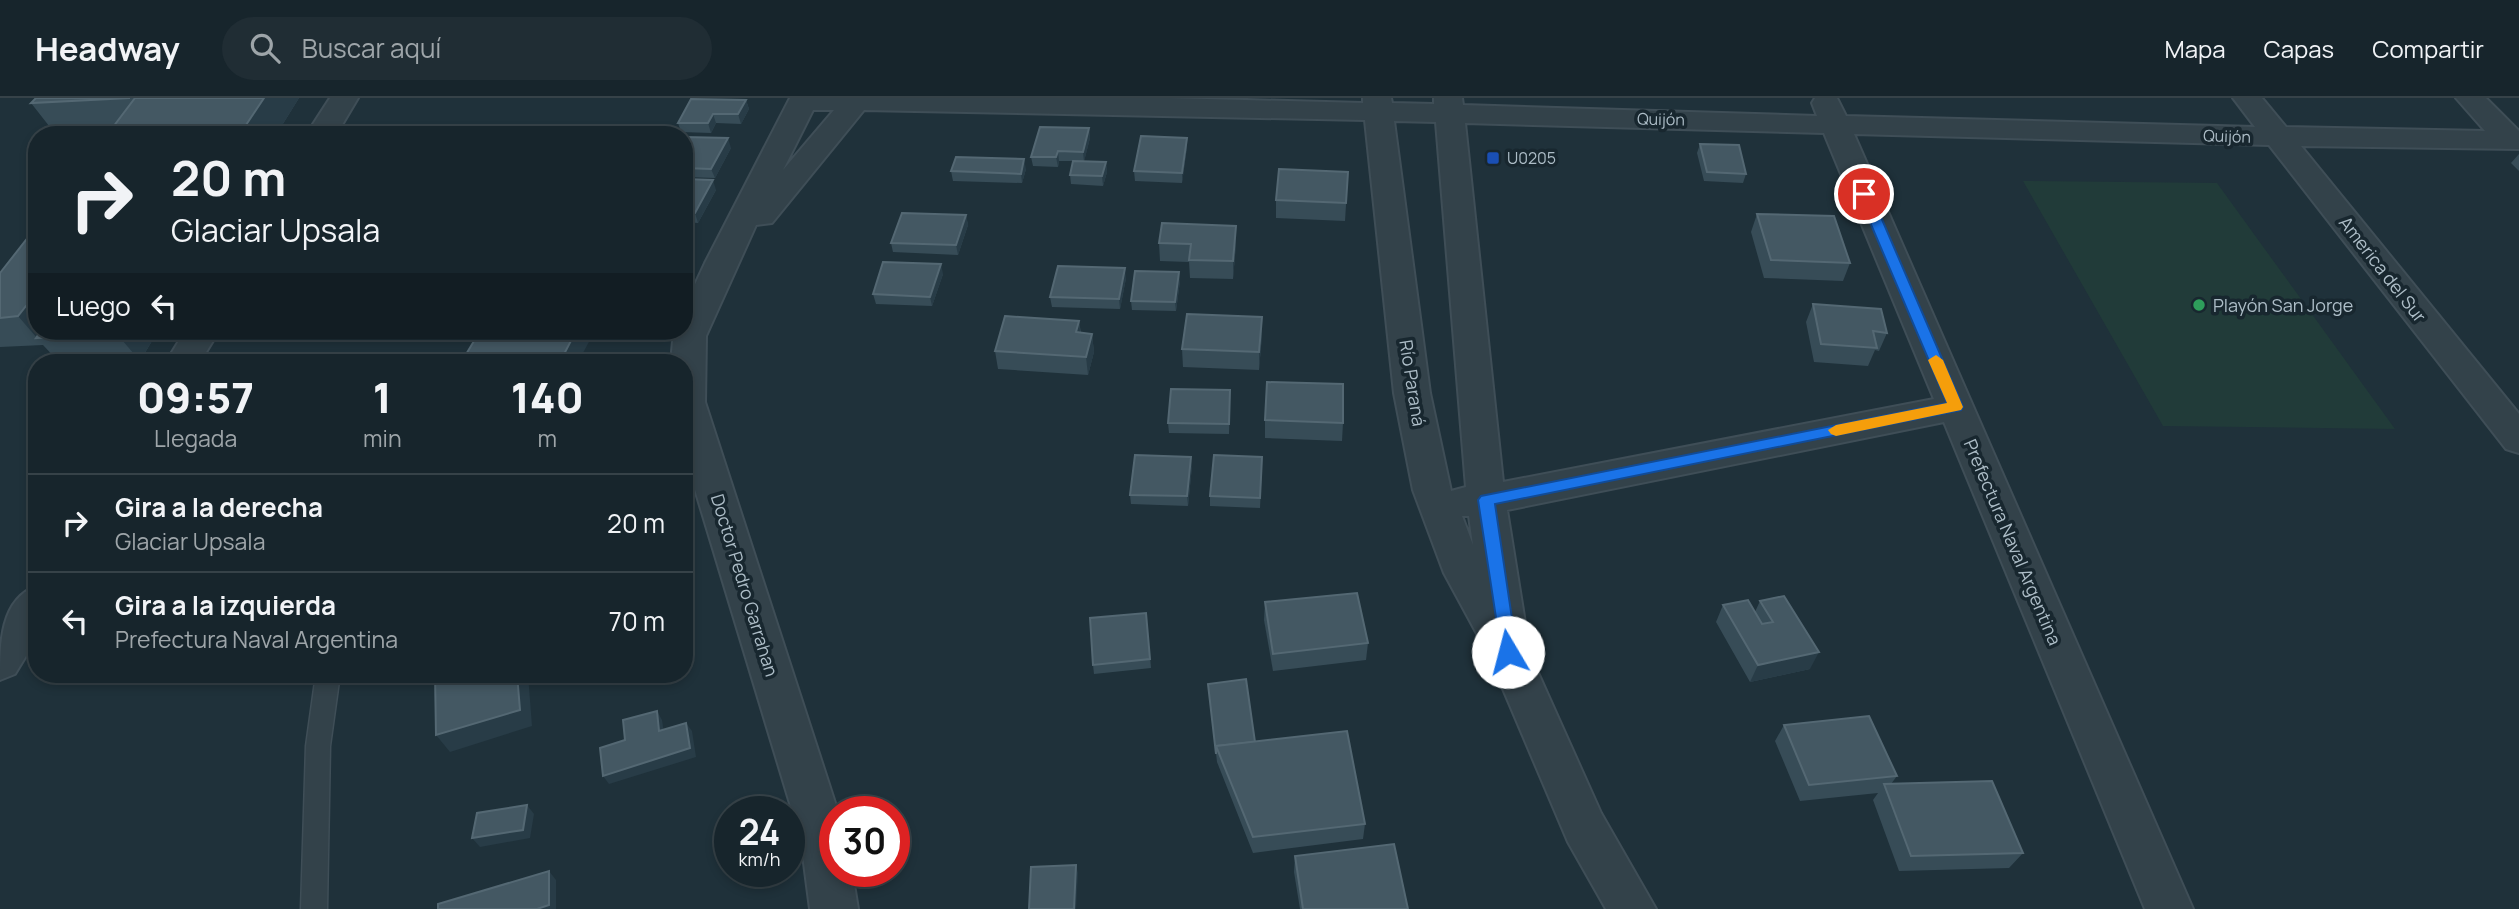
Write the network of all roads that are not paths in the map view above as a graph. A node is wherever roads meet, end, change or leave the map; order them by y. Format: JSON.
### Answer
{"nodes":[{"id":1,"x":344,"y":98,"type":"edge"},
{"id":2,"x":2247,"y":98,"type":"edge"},
{"id":3,"x":2470,"y":98,"type":"edge"},
{"id":4,"x":803,"y":99,"type":"edge"},
{"id":5,"x":858,"y":100,"type":"edge"},
{"id":6,"x":1377,"y":106,"type":"edge"},
{"id":7,"x":1448,"y":106,"type":"edge"},
{"id":8,"x":1829,"y":111,"type":"edge"},
{"id":9,"x":327,"y":126,"type":"edge"},
{"id":10,"x":2278,"y":138,"type":"junction"},
{"id":11,"x":2515,"y":140,"type":"edge"},
{"id":12,"x":721,"y":264,"type":"junction"},
{"id":13,"x":693,"y":327,"type":"edge"},
{"id":14,"x":1956,"y":407,"type":"junction"},
{"id":15,"x":693,"y":420,"type":"edge"},
{"id":16,"x":2519,"y":440,"type":"edge"},
{"id":17,"x":1486,"y":500,"type":"junction"},
{"id":18,"x":1437,"y":503,"type":"junction"},
{"id":19,"x":28,"y":617,"type":"edge"},
{"id":20,"x":1508,"y":652,"type":"junction"},
{"id":21,"x":0,"y":662,"type":"edge"},
{"id":22,"x":327,"y":683,"type":"edge"},
{"id":23,"x":314,"y":909,"type":"edge"},
{"id":24,"x":834,"y":909,"type":"edge"},
{"id":25,"x":1632,"y":909,"type":"edge"},
{"id":26,"x":2169,"y":909,"type":"edge"}],
"edges":[{"from":1,"to":9,"type":"street"},
{"from":2,"to":10,"type":"street","name":"America del Sur"},
{"from":3,"to":11,"type":"street"},
{"from":4,"to":5,"type":"street","name":"Quijón"},
{"from":4,"to":12,"type":"street","name":"Doctor Pedro Garrahan"},
{"from":5,"to":6,"type":"street","name":"Quijón"},
{"from":5,"to":12,"type":"street","name":"Doctor Pedro Garrahan"},
{"from":6,"to":7,"type":"street","name":"Quijón"},
{"from":6,"to":18,"type":"street","name":"Río Paraná"},
{"from":7,"to":8,"type":"street","name":"Quijón"},
{"from":7,"to":17,"type":"street","name":"Río Paraná"},
{"from":8,"to":10,"type":"street","name":"Quijón"},
{"from":8,"to":14,"type":"street","name":"Prefectura Naval Argentina"},
{"from":10,"to":11,"type":"street","name":"Quijón"},
{"from":10,"to":16,"type":"street","name":"America del Sur"},
{"from":12,"to":13,"type":"street","name":"Doctor Pedro Garrahan"},
{"from":14,"to":17,"type":"street"},
{"from":14,"to":26,"type":"street","name":"Prefectura Naval Argentina"},
{"from":15,"to":24,"type":"street","name":"Doctor Pedro Garrahan"},
{"from":17,"to":18,"type":"street"},
{"from":17,"to":20,"type":"street","name":"Río Paraná"},
{"from":18,"to":20,"type":"street","name":"Río Paraná"},
{"from":19,"to":21,"type":"street"},
{"from":20,"to":25,"type":"street","name":"Río Paraná"},
{"from":22,"to":23,"type":"lane"}]}
